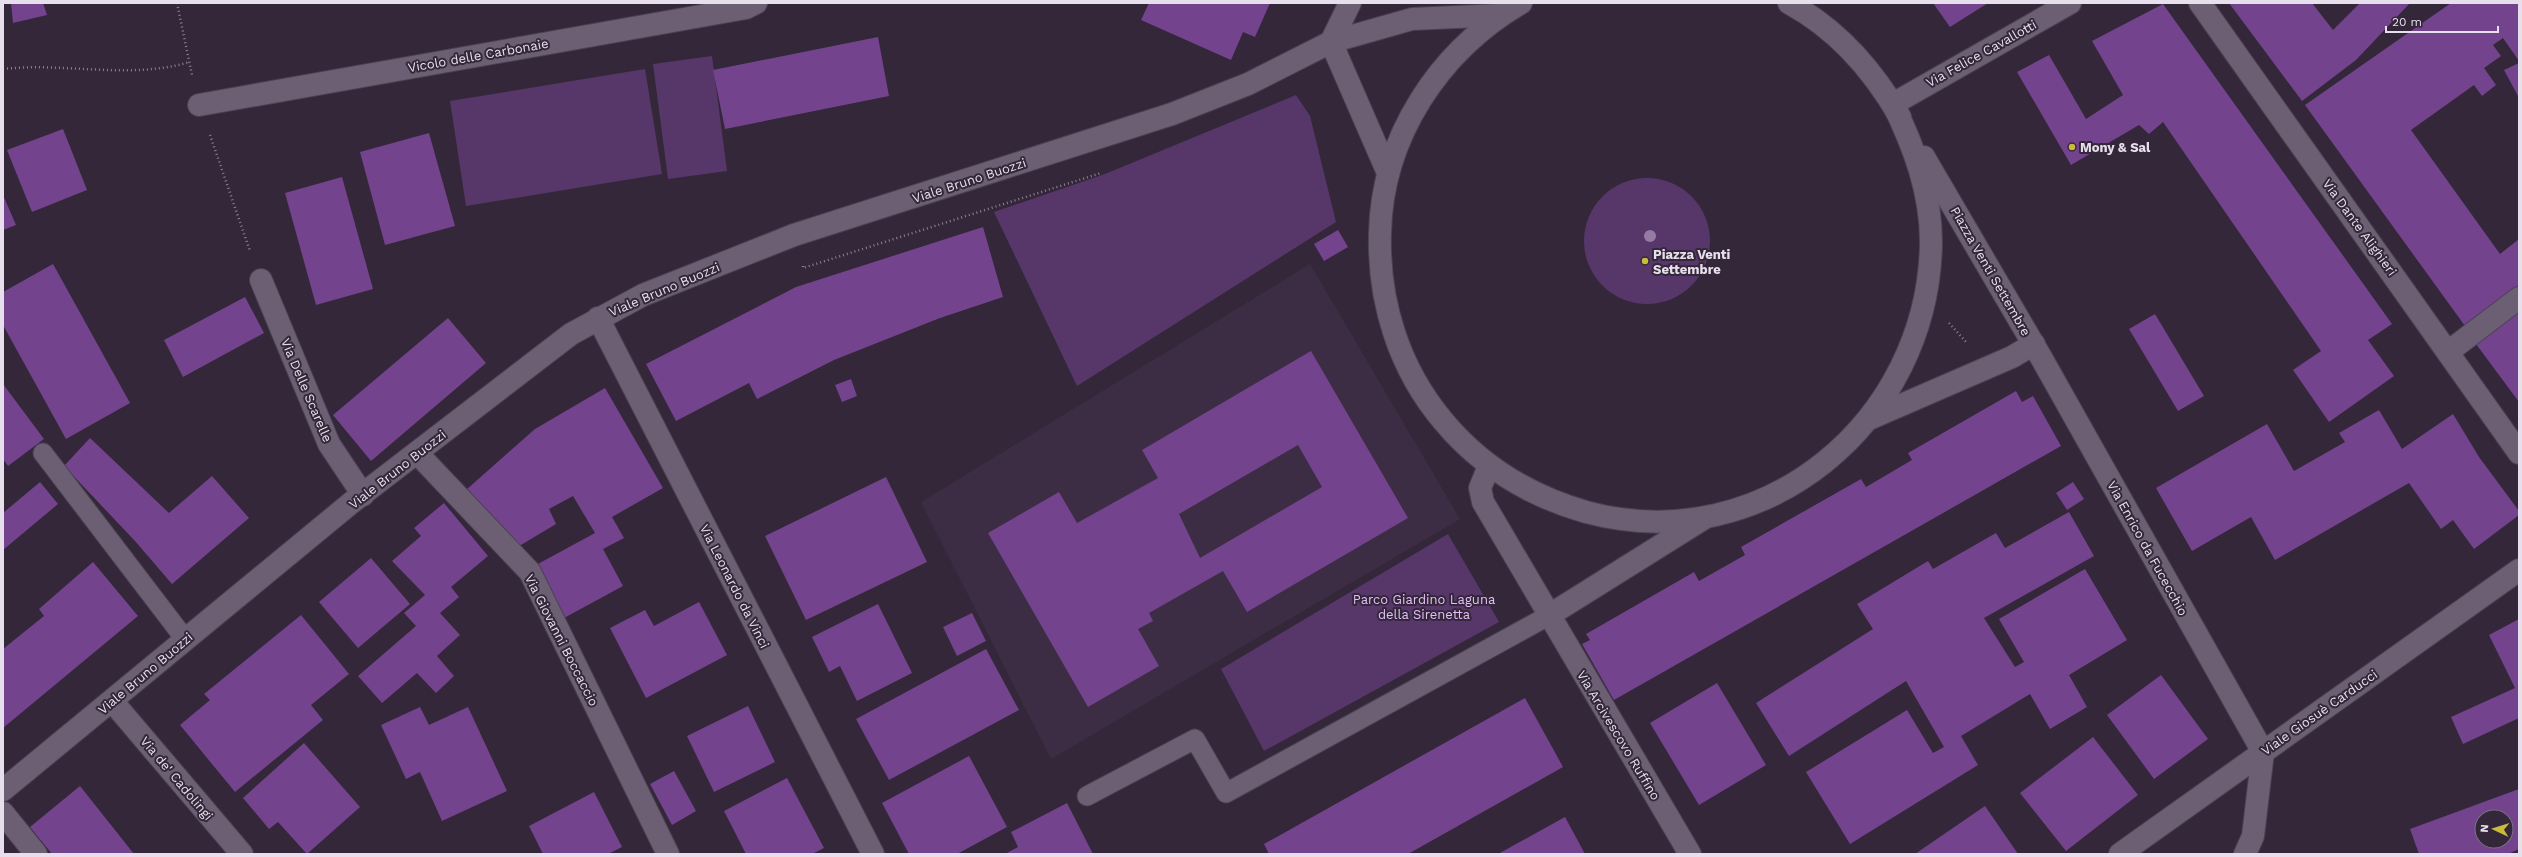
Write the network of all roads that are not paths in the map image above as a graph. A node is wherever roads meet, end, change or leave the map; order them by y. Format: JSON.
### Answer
{"nodes":[{"id":1,"x":756,"y":3,"type":"edge"},
{"id":2,"x":1350,"y":3,"type":"edge"},
{"id":3,"x":1521,"y":3,"type":"edge"},
{"id":4,"x":1789,"y":3,"type":"edge"},
{"id":5,"x":2070,"y":3,"type":"edge"},
{"id":6,"x":2200,"y":3,"type":"edge"},
{"id":7,"x":1500,"y":15,"type":"junction"},
{"id":8,"x":1331,"y":42,"type":"junction"},
{"id":9,"x":1893,"y":104,"type":"junction"},
{"id":10,"x":199,"y":105,"type":"road end"},
{"id":11,"x":1388,"y":174,"type":"junction"},
{"id":12,"x":261,"y":280,"type":"road end"},
{"id":13,"x":2519,"y":298,"type":"edge"},
{"id":14,"x":598,"y":318,"type":"junction"},
{"id":15,"x":2034,"y":344,"type":"junction"},
{"id":16,"x":2448,"y":352,"type":"junction"},
{"id":17,"x":1869,"y":420,"type":"junction"},
{"id":18,"x":43,"y":453,"type":"dead end"},
{"id":19,"x":417,"y":453,"type":"junction"},
{"id":20,"x":2519,"y":453,"type":"edge"},
{"id":21,"x":1489,"y":466,"type":"junction"},
{"id":22,"x":363,"y":495,"type":"junction"},
{"id":23,"x":1710,"y":515,"type":"junction"},
{"id":24,"x":2519,"y":570,"type":"edge"},
{"id":25,"x":1548,"y":616,"type":"junction"},
{"id":26,"x":185,"y":639,"type":"junction"},
{"id":27,"x":112,"y":701,"type":"junction"},
{"id":28,"x":2263,"y":752,"type":"junction"},
{"id":29,"x":3,"y":790,"type":"edge"},
{"id":30,"x":1087,"y":796,"type":"dead end"},
{"id":31,"x":3,"y":813,"type":"edge"},
{"id":32,"x":36,"y":854,"type":"edge"},
{"id":33,"x":242,"y":854,"type":"edge"},
{"id":34,"x":668,"y":854,"type":"edge"},
{"id":35,"x":873,"y":854,"type":"edge"},
{"id":36,"x":1690,"y":854,"type":"edge"},
{"id":37,"x":2120,"y":854,"type":"edge"},
{"id":38,"x":2245,"y":854,"type":"edge"}],
"edges":[{"from":1,"to":10,"type":"street","name":"Vicolo delle Carbonaie"},
{"from":2,"to":8,"type":"street"},
{"from":3,"to":7,"type":"street","name":"Piazza Venti Settembre"},
{"from":4,"to":9,"type":"street","name":"Piazza Venti Settembre"},
{"from":5,"to":9,"type":"street","name":"Via Felice Cavallotti"},
{"from":6,"to":16,"type":"street","name":"Via Dante Alighieri"},
{"from":7,"to":8,"type":"street","name":"Piazza Venti Settembre"},
{"from":7,"to":11,"type":"street","name":"Piazza Venti Settembre"},
{"from":8,"to":11,"type":"street"},
{"from":8,"to":14,"type":"street","name":"Viale Bruno Buozzi"},
{"from":9,"to":15,"type":"street","name":"Piazza Venti Settembre"},
{"from":9,"to":17,"type":"street","name":"Piazza Venti Settembre"},
{"from":11,"to":21,"type":"street","name":"Piazza Venti Settembre"},
{"from":12,"to":22,"type":"street","name":"Via Delle Scarelle"},
{"from":13,"to":16,"type":"street"},
{"from":14,"to":19,"type":"street","name":"Viale Bruno Buozzi"},
{"from":14,"to":35,"type":"street","name":"Via Leonardo da Vinci"},
{"from":15,"to":17,"type":"street","name":"Piazza Venti Settembre"},
{"from":15,"to":28,"type":"street","name":"Via Enrico da Fucecchio"},
{"from":16,"to":20,"type":"street","name":"Via Dante Alighieri"},
{"from":17,"to":23,"type":"street","name":"Piazza Venti Settembre"},
{"from":18,"to":26,"type":"lane"},
{"from":19,"to":22,"type":"street","name":"Viale Bruno Buozzi"},
{"from":19,"to":34,"type":"street","name":"Via Giovanni Boccaccio"},
{"from":21,"to":23,"type":"street","name":"Piazza Venti Settembre"},
{"from":21,"to":25,"type":"street"},
{"from":22,"to":26,"type":"street","name":"Viale Bruno Buozzi"},
{"from":23,"to":25,"type":"street","name":"Piazza Venti Settembre"},
{"from":24,"to":28,"type":"street","name":"Viale Giosuè Carducci"},
{"from":25,"to":30,"type":"lane"},
{"from":25,"to":36,"type":"street","name":"Via Arcivescovo Ruffino"},
{"from":26,"to":27,"type":"street","name":"Viale Bruno Buozzi"},
{"from":27,"to":29,"type":"street","name":"Viale Bruno Buozzi"},
{"from":27,"to":33,"type":"street","name":"Via de' Cadolingi"},
{"from":28,"to":37,"type":"street","name":"Viale Giosuè Carducci"},
{"from":28,"to":38,"type":"street"},
{"from":31,"to":32,"type":"street"}]}
